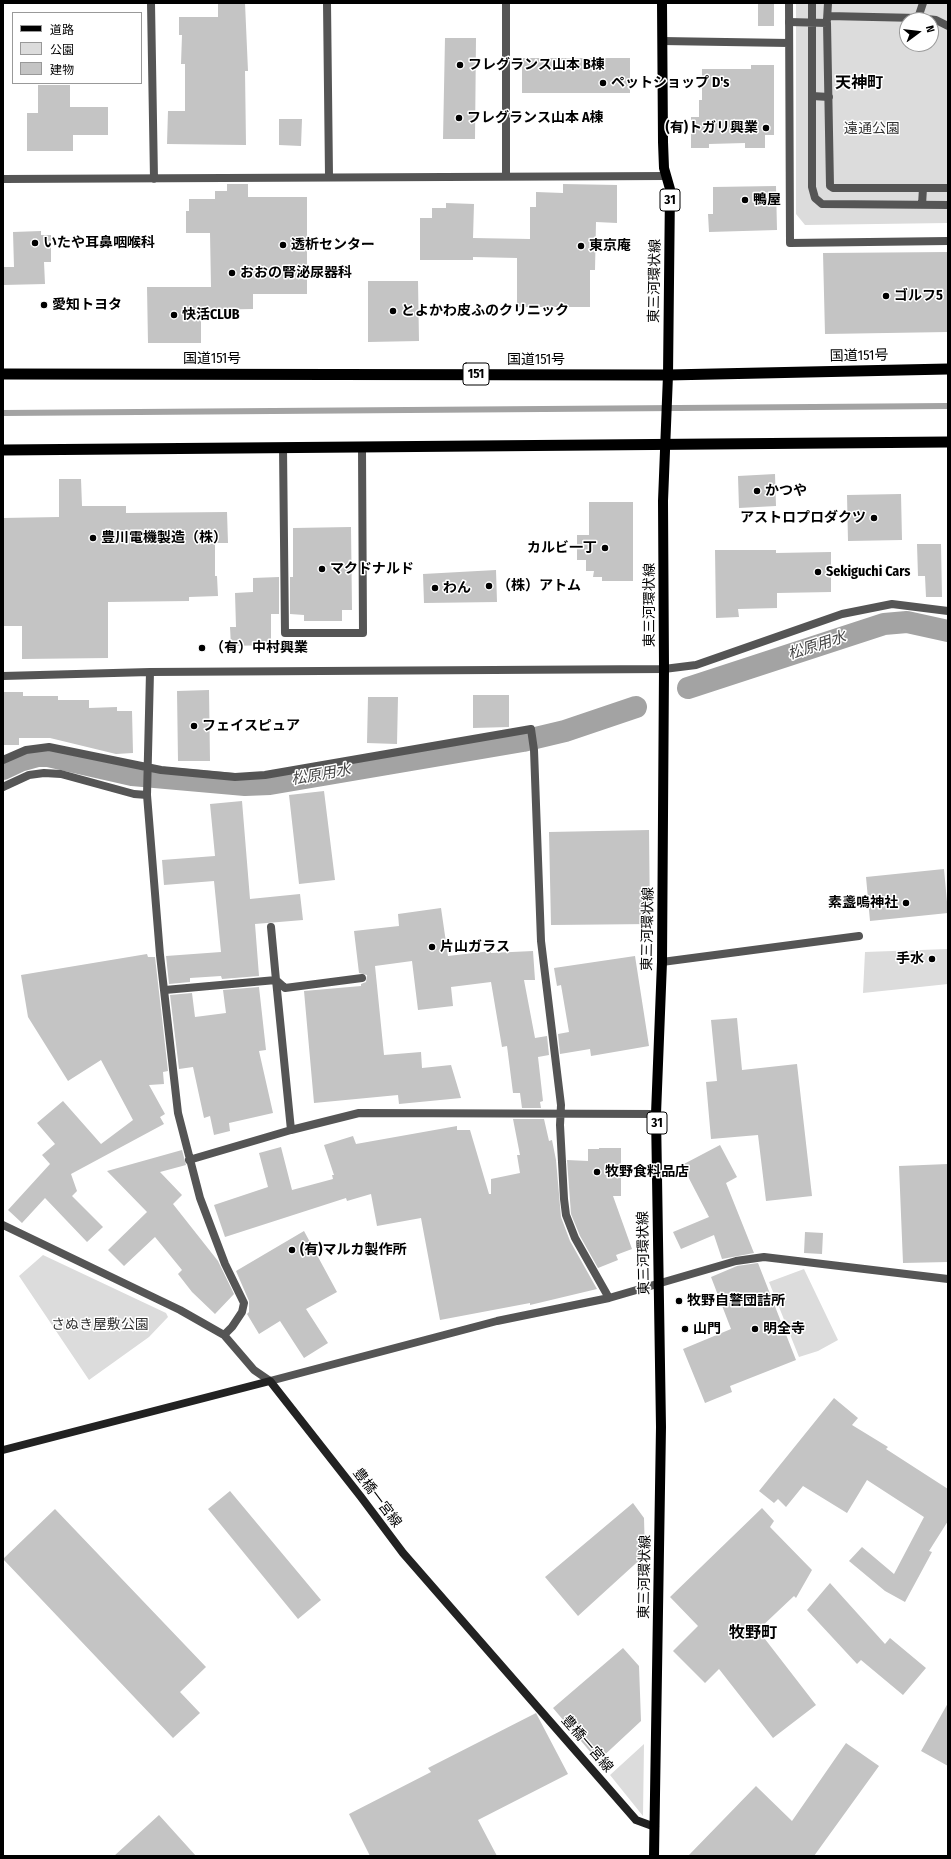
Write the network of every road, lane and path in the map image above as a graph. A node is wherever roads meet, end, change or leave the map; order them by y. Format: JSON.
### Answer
{"nodes":[{"id":1,"x":151,"y":3,"type":"edge"},
{"id":2,"x":328,"y":3,"type":"edge"},
{"id":3,"x":506,"y":3,"type":"edge"},
{"id":4,"x":662,"y":3,"type":"edge"},
{"id":5,"x":789,"y":3,"type":"edge"},
{"id":6,"x":812,"y":3,"type":"edge"},
{"id":7,"x":828,"y":3,"type":"edge"},
{"id":8,"x":899,"y":18,"type":"edge"},
{"id":9,"x":827,"y":19,"type":"junction"},
{"id":10,"x":789,"y":22,"type":"junction"},
{"id":11,"x":812,"y":22,"type":"junction"},
{"id":12,"x":939,"y":22,"type":"edge"},
{"id":13,"x":948,"y":26,"type":"edge"},
{"id":14,"x":662,"y":41,"type":"junction"},
{"id":15,"x":789,"y":43,"type":"junction"},
{"id":16,"x":812,"y":96,"type":"junction"},
{"id":17,"x":829,"y":97,"type":"junction"},
{"id":18,"x":506,"y":175,"type":"junction"},
{"id":19,"x":329,"y":176,"type":"junction"},
{"id":20,"x":666,"y":176,"type":"junction"},
{"id":21,"x":3,"y":179,"type":"edge"},
{"id":22,"x":154,"y":179,"type":"junction"},
{"id":23,"x":923,"y":188,"type":"junction"},
{"id":24,"x":948,"y":188,"type":"edge"},
{"id":25,"x":922,"y":205,"type":"junction"},
{"id":26,"x":948,"y":205,"type":"edge"},
{"id":27,"x":948,"y":241,"type":"edge"},
{"id":28,"x":948,"y":369,"type":"edge"},
{"id":29,"x":3,"y":374,"type":"edge"},
{"id":30,"x":668,"y":375,"type":"junction"},
{"id":31,"x":948,"y":442,"type":"edge"},
{"id":32,"x":665,"y":445,"type":"junction"},
{"id":33,"x":284,"y":448,"type":"junction"},
{"id":34,"x":362,"y":448,"type":"junction"},
{"id":35,"x":3,"y":450,"type":"edge"},
{"id":36,"x":948,"y":611,"type":"edge"},
{"id":37,"x":664,"y":669,"type":"junction"},
{"id":38,"x":150,"y":672,"type":"junction"},
{"id":39,"x":3,"y":676,"type":"edge"},
{"id":40,"x":3,"y":760,"type":"edge"},
{"id":41,"x":147,"y":768,"type":"junction"},
{"id":42,"x":3,"y":787,"type":"edge"},
{"id":43,"x":147,"y":795,"type":"junction"},
{"id":44,"x":271,"y":927,"type":"dead end"},
{"id":45,"x":859,"y":936,"type":"dead end"},
{"id":46,"x":662,"y":962,"type":"junction"},
{"id":47,"x":362,"y":978,"type":"dead end"},
{"id":48,"x":276,"y":980,"type":"junction"},
{"id":49,"x":165,"y":990,"type":"junction"},
{"id":50,"x":656,"y":1114,"type":"junction"},
{"id":51,"x":560,"y":1115,"type":"junction"},
{"id":52,"x":292,"y":1130,"type":"junction"},
{"id":53,"x":189,"y":1160,"type":"junction"},
{"id":54,"x":3,"y":1225,"type":"edge"},
{"id":55,"x":948,"y":1279,"type":"edge"},
{"id":56,"x":658,"y":1285,"type":"junction"},
{"id":57,"x":609,"y":1298,"type":"junction"},
{"id":58,"x":224,"y":1335,"type":"junction"},
{"id":59,"x":270,"y":1381,"type":"junction"},
{"id":60,"x":3,"y":1450,"type":"edge"},
{"id":61,"x":655,"y":1827,"type":"junction"},
{"id":62,"x":654,"y":1856,"type":"edge"}],
"edges":[{"from":1,"to":22,"type":"street"},
{"from":2,"to":19,"type":"street"},
{"from":3,"to":18,"type":"street"},
{"from":4,"to":14,"type":"main road","name":"東三河環状線","number":"31"},
{"from":5,"to":10,"type":"street"},
{"from":6,"to":11,"type":"street"},
{"from":7,"to":9,"type":"street"},
{"from":8,"to":9,"type":"street"},
{"from":9,"to":11,"type":"street"},
{"from":9,"to":17,"type":"street"},
{"from":10,"to":11,"type":"street"},
{"from":10,"to":15,"type":"street"},
{"from":11,"to":16,"type":"street"},
{"from":12,"to":13,"type":"street"},
{"from":14,"to":15,"type":"street"},
{"from":14,"to":20,"type":"main road","name":"東三河環状線","number":"31"},
{"from":15,"to":27,"type":"street"},
{"from":16,"to":17,"type":"street"},
{"from":16,"to":25,"type":"street"},
{"from":17,"to":23,"type":"street"},
{"from":18,"to":19,"type":"street"},
{"from":18,"to":20,"type":"street"},
{"from":19,"to":22,"type":"street"},
{"from":20,"to":30,"type":"main road","name":"東三河環状線","number":"31"},
{"from":21,"to":22,"type":"street"},
{"from":23,"to":24,"type":"street"},
{"from":23,"to":25,"type":"street"},
{"from":25,"to":26,"type":"street"},
{"from":28,"to":30,"type":"highway","name":"国道151号","number":"151"},
{"from":29,"to":30,"type":"highway","name":"国道151号","number":"151"},
{"from":30,"to":32,"type":"main road","name":"東三河環状線","number":"31"},
{"from":31,"to":32,"type":"highway"},
{"from":32,"to":34,"type":"highway"},
{"from":32,"to":37,"type":"main road","name":"東三河環状線","number":"31"},
{"from":33,"to":34,"type":"highway"},
{"from":33,"to":34,"type":"street"},
{"from":33,"to":35,"type":"highway"},
{"from":36,"to":37,"type":"street"},
{"from":37,"to":38,"type":"street"},
{"from":37,"to":46,"type":"main road","name":"東三河環状線","number":"31"},
{"from":38,"to":39,"type":"street"},
{"from":38,"to":41,"type":"street"},
{"from":40,"to":41,"type":"street"},
{"from":41,"to":43,"type":"street"},
{"from":41,"to":51,"type":"street"},
{"from":42,"to":43,"type":"street"},
{"from":43,"to":49,"type":"street"},
{"from":44,"to":48,"type":"street"},
{"from":45,"to":46,"type":"street"},
{"from":46,"to":50,"type":"main road","name":"東三河環状線","number":"31"},
{"from":47,"to":48,"type":"street"},
{"from":48,"to":49,"type":"street"},
{"from":48,"to":52,"type":"street"},
{"from":49,"to":53,"type":"street"},
{"from":50,"to":51,"type":"street"},
{"from":50,"to":56,"type":"main road","name":"東三河環状線","number":"31"},
{"from":51,"to":52,"type":"street"},
{"from":51,"to":57,"type":"street"},
{"from":52,"to":53,"type":"street"},
{"from":53,"to":58,"type":"street"},
{"from":54,"to":58,"type":"street"},
{"from":55,"to":56,"type":"street"},
{"from":56,"to":57,"type":"street"},
{"from":56,"to":61,"type":"main road","name":"東三河環状線","number":"31"},
{"from":57,"to":59,"type":"street"},
{"from":58,"to":59,"type":"street"},
{"from":59,"to":60,"type":"main road"},
{"from":59,"to":61,"type":"main road","name":"豊橋一宮線"},
{"from":61,"to":62,"type":"main road","name":"東三河環状線","number":"31"}]}
